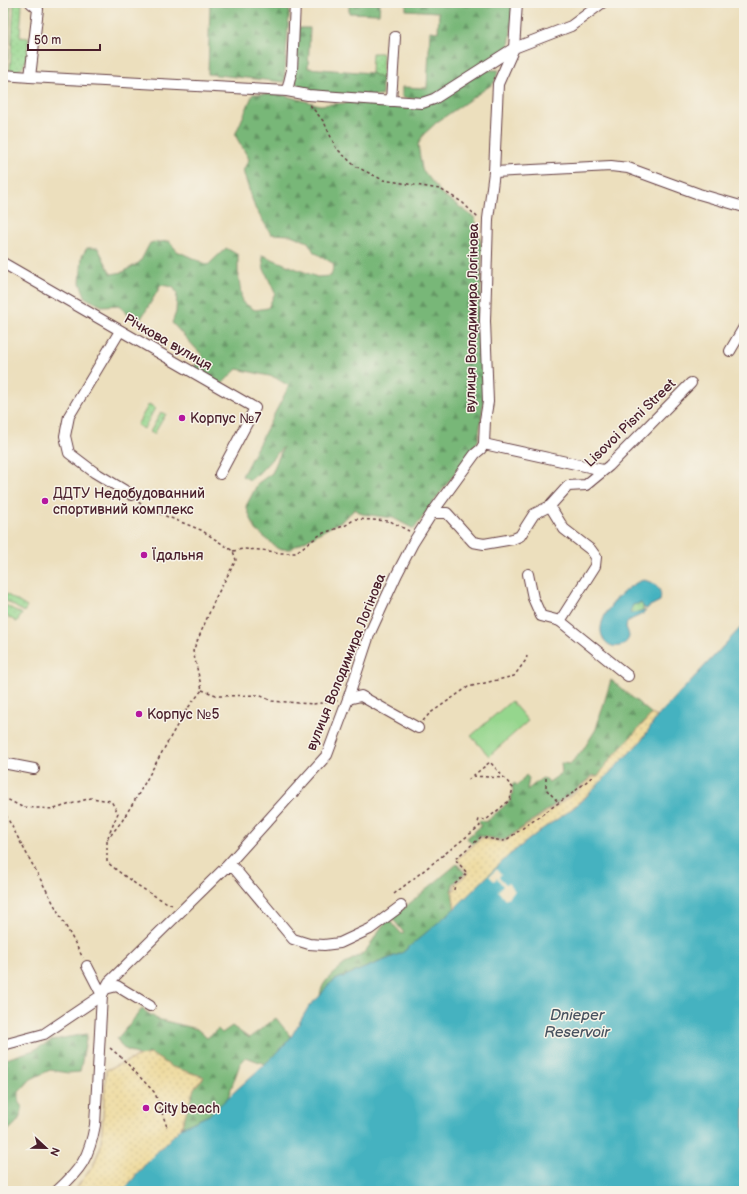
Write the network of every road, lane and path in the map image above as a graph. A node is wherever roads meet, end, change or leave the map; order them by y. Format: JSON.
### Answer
{"nodes":[{"id":1,"x":31,"y":3,"type":"edge"},
{"id":2,"x":295,"y":3,"type":"edge"},
{"id":3,"x":517,"y":3,"type":"edge"},
{"id":4,"x":602,"y":3,"type":"edge"},
{"id":5,"x":395,"y":37,"type":"dead end"},
{"id":6,"x":514,"y":48,"type":"junction"},
{"id":7,"x":3,"y":75,"type":"edge"},
{"id":8,"x":30,"y":78,"type":"junction"},
{"id":9,"x":287,"y":90,"type":"junction"},
{"id":10,"x":306,"y":100,"type":"dead end"},
{"id":11,"x":390,"y":101,"type":"junction"},
{"id":12,"x":494,"y":172,"type":"junction"},
{"id":13,"x":744,"y":207,"type":"edge"},
{"id":14,"x":479,"y":223,"type":"dead end"},
{"id":15,"x":3,"y":263,"type":"edge"},
{"id":16,"x":744,"y":327,"type":"edge"},
{"id":17,"x":120,"y":331,"type":"junction"},
{"id":18,"x":730,"y":351,"type":"dead end"},
{"id":19,"x":692,"y":383,"type":"dead end"},
{"id":20,"x":484,"y":444,"type":"junction"},
{"id":21,"x":603,"y":470,"type":"junction"},
{"id":22,"x":220,"y":474,"type":"dead end"},
{"id":23,"x":135,"y":498,"type":"joint"},
{"id":24,"x":550,"y":506,"type":"junction"},
{"id":25,"x":432,"y":513,"type":"junction"},
{"id":26,"x":418,"y":535,"type":"junction"},
{"id":27,"x":233,"y":551,"type":"junction"},
{"id":28,"x":528,"y":574,"type":"dead end"},
{"id":29,"x":560,"y":621,"type":"junction"},
{"id":30,"x":527,"y":656,"type":"dead end"},
{"id":31,"x":628,"y":676,"type":"dead end"},
{"id":32,"x":202,"y":690,"type":"junction"},
{"id":33,"x":348,"y":699,"type":"junction"},
{"id":34,"x":418,"y":728,"type":"joint"},
{"id":35,"x":3,"y":763,"type":"edge"},
{"id":36,"x":34,"y":769,"type":"dead end"},
{"id":37,"x":473,"y":776,"type":"junction"},
{"id":38,"x":593,"y":776,"type":"dead end"},
{"id":39,"x":504,"y":778,"type":"junction"},
{"id":40,"x":546,"y":778,"type":"dead end"},
{"id":41,"x":468,"y":780,"type":"dead end"},
{"id":42,"x":3,"y":797,"type":"edge"},
{"id":43,"x":559,"y":803,"type":"junction"},
{"id":44,"x":3,"y":810,"type":"edge"},
{"id":45,"x":107,"y":840,"type":"junction"},
{"id":46,"x":225,"y":868,"type":"junction"},
{"id":47,"x":454,"y":890,"type":"dead end"},
{"id":48,"x":394,"y":894,"type":"dead end"},
{"id":49,"x":401,"y":906,"type":"dead end"},
{"id":50,"x":183,"y":910,"type":"junction"},
{"id":51,"x":87,"y":966,"type":"joint"},
{"id":52,"x":104,"y":992,"type":"junction"},
{"id":53,"x":150,"y":1006,"type":"dead end"},
{"id":54,"x":100,"y":1041,"type":"junction"},
{"id":55,"x":3,"y":1045,"type":"edge"},
{"id":56,"x":167,"y":1127,"type":"dead end"},
{"id":57,"x":57,"y":1191,"type":"edge"}],
"edges":[{"from":1,"to":8,"type":"street"},
{"from":2,"to":9,"type":"street"},
{"from":3,"to":6,"type":"street","name":"вулиця Володимира Логінова"},
{"from":4,"to":6,"type":"street"},
{"from":5,"to":11,"type":"street"},
{"from":6,"to":11,"type":"street"},
{"from":6,"to":12,"type":"street","name":"вулиця Володимира Логінова"},
{"from":7,"to":8,"type":"street"},
{"from":8,"to":9,"type":"street"},
{"from":9,"to":11,"type":"street"},
{"from":10,"to":14,"type":"path"},
{"from":12,"to":13,"type":"street"},
{"from":12,"to":20,"type":"street","name":"вулиця Володимира Логінова"},
{"from":15,"to":17,"type":"street","name":"Річкова вулиця"},
{"from":16,"to":18,"type":"street"},
{"from":17,"to":22,"type":"street","name":"Річкова вулиця"},
{"from":17,"to":23,"type":"street"},
{"from":19,"to":21,"type":"street","name":"Lisovoi Pisni Street"},
{"from":20,"to":21,"type":"street"},
{"from":20,"to":25,"type":"street","name":"вулиця Володимира Логінова"},
{"from":21,"to":24,"type":"street","name":"Lisovoi Pisni Street"},
{"from":23,"to":27,"type":"path"},
{"from":24,"to":25,"type":"street","name":"Lisovoi Pisni Street"},
{"from":24,"to":29,"type":"street"},
{"from":25,"to":26,"type":"street","name":"вулиця Володимира Логінова"},
{"from":26,"to":27,"type":"path"},
{"from":26,"to":33,"type":"street","name":"вулиця Володимира Логінова"},
{"from":27,"to":32,"type":"path"},
{"from":28,"to":29,"type":"street"},
{"from":29,"to":31,"type":"street"},
{"from":30,"to":34,"type":"path"},
{"from":32,"to":33,"type":"path"},
{"from":32,"to":45,"type":"path"},
{"from":33,"to":34,"type":"street"},
{"from":33,"to":46,"type":"street","name":"вулиця Володимира Логінова"},
{"from":35,"to":36,"type":"street"},
{"from":37,"to":39,"type":"path"},
{"from":37,"to":39,"type":"path"},
{"from":37,"to":41,"type":"path"},
{"from":38,"to":43,"type":"path"},
{"from":39,"to":48,"type":"path"},
{"from":40,"to":43,"type":"path"},
{"from":42,"to":45,"type":"path"},
{"from":43,"to":47,"type":"path"},
{"from":44,"to":51,"type":"path"},
{"from":45,"to":50,"type":"path"},
{"from":46,"to":49,"type":"street"},
{"from":46,"to":50,"type":"street","name":"вулиця Володимира Логінова"},
{"from":50,"to":52,"type":"street","name":"вулиця Володимира Логінова"},
{"from":51,"to":52,"type":"street"},
{"from":52,"to":53,"type":"street"},
{"from":52,"to":54,"type":"street"},
{"from":52,"to":55,"type":"street","name":"вулиця Володимира Логінова"},
{"from":54,"to":56,"type":"path"},
{"from":54,"to":57,"type":"street"}]}
